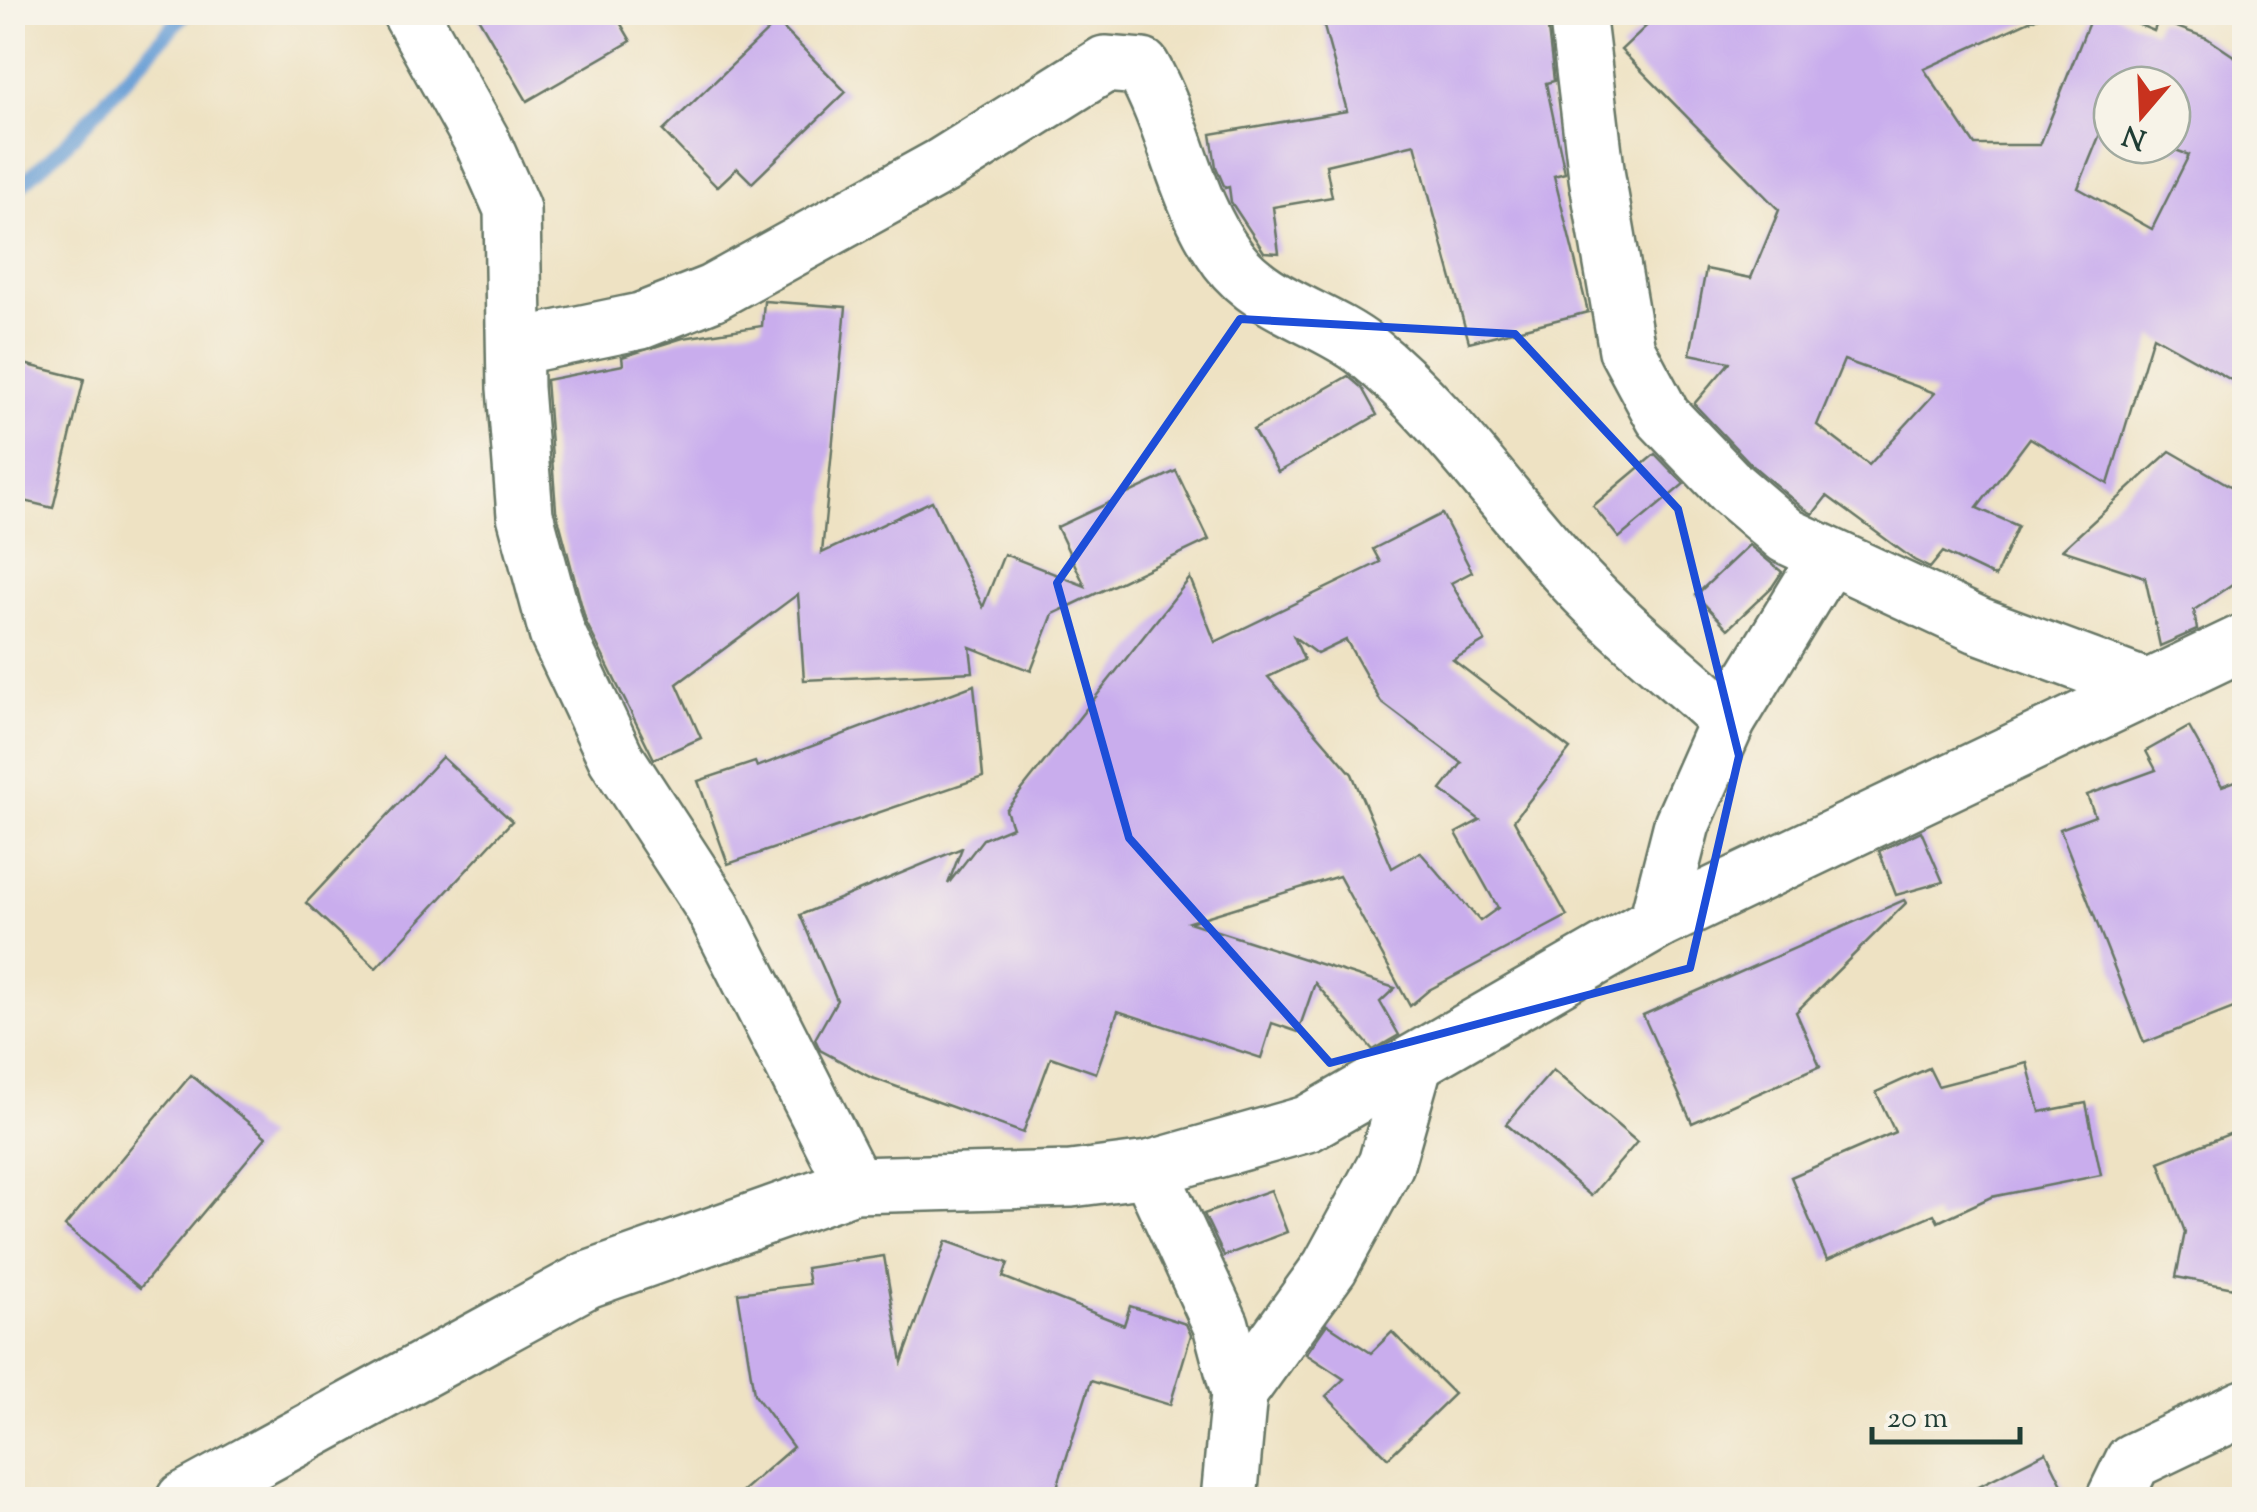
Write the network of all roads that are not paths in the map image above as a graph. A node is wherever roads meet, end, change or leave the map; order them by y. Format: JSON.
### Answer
{"nodes":[{"id":1,"x":410,"y":12,"type":"edge"},
{"id":2,"x":1576,"y":12,"type":"edge"},
{"id":3,"x":516,"y":347,"type":"junction"},
{"id":4,"x":1828,"y":558,"type":"junction"},
{"id":5,"x":2244,"y":642,"type":"edge"},
{"id":6,"x":2148,"y":688,"type":"junction"},
{"id":7,"x":1728,"y":720,"type":"junction"},
{"id":8,"x":1657,"y":922,"type":"junction"},
{"id":9,"x":1416,"y":1062,"type":"junction"},
{"id":10,"x":1149,"y":1168,"type":"junction"},
{"id":11,"x":854,"y":1185,"type":"junction"},
{"id":12,"x":1238,"y":1393,"type":"junction"},
{"id":13,"x":2244,"y":1408,"type":"edge"},
{"id":14,"x":184,"y":1500,"type":"edge"},
{"id":15,"x":1228,"y":1500,"type":"edge"},
{"id":16,"x":2114,"y":1500,"type":"edge"}],
"edges":[{"from":1,"to":3,"type":"street"},
{"from":2,"to":4,"type":"street"},
{"from":3,"to":7,"type":"street"},
{"from":3,"to":11,"type":"street"},
{"from":4,"to":6,"type":"street"},
{"from":4,"to":7,"type":"street"},
{"from":5,"to":6,"type":"street"},
{"from":6,"to":8,"type":"street"},
{"from":7,"to":8,"type":"street"},
{"from":8,"to":9,"type":"street"},
{"from":9,"to":10,"type":"street"},
{"from":9,"to":12,"type":"street"},
{"from":10,"to":11,"type":"street"},
{"from":10,"to":12,"type":"street"},
{"from":11,"to":14,"type":"street"},
{"from":12,"to":15,"type":"street"},
{"from":13,"to":16,"type":"street"}]}
